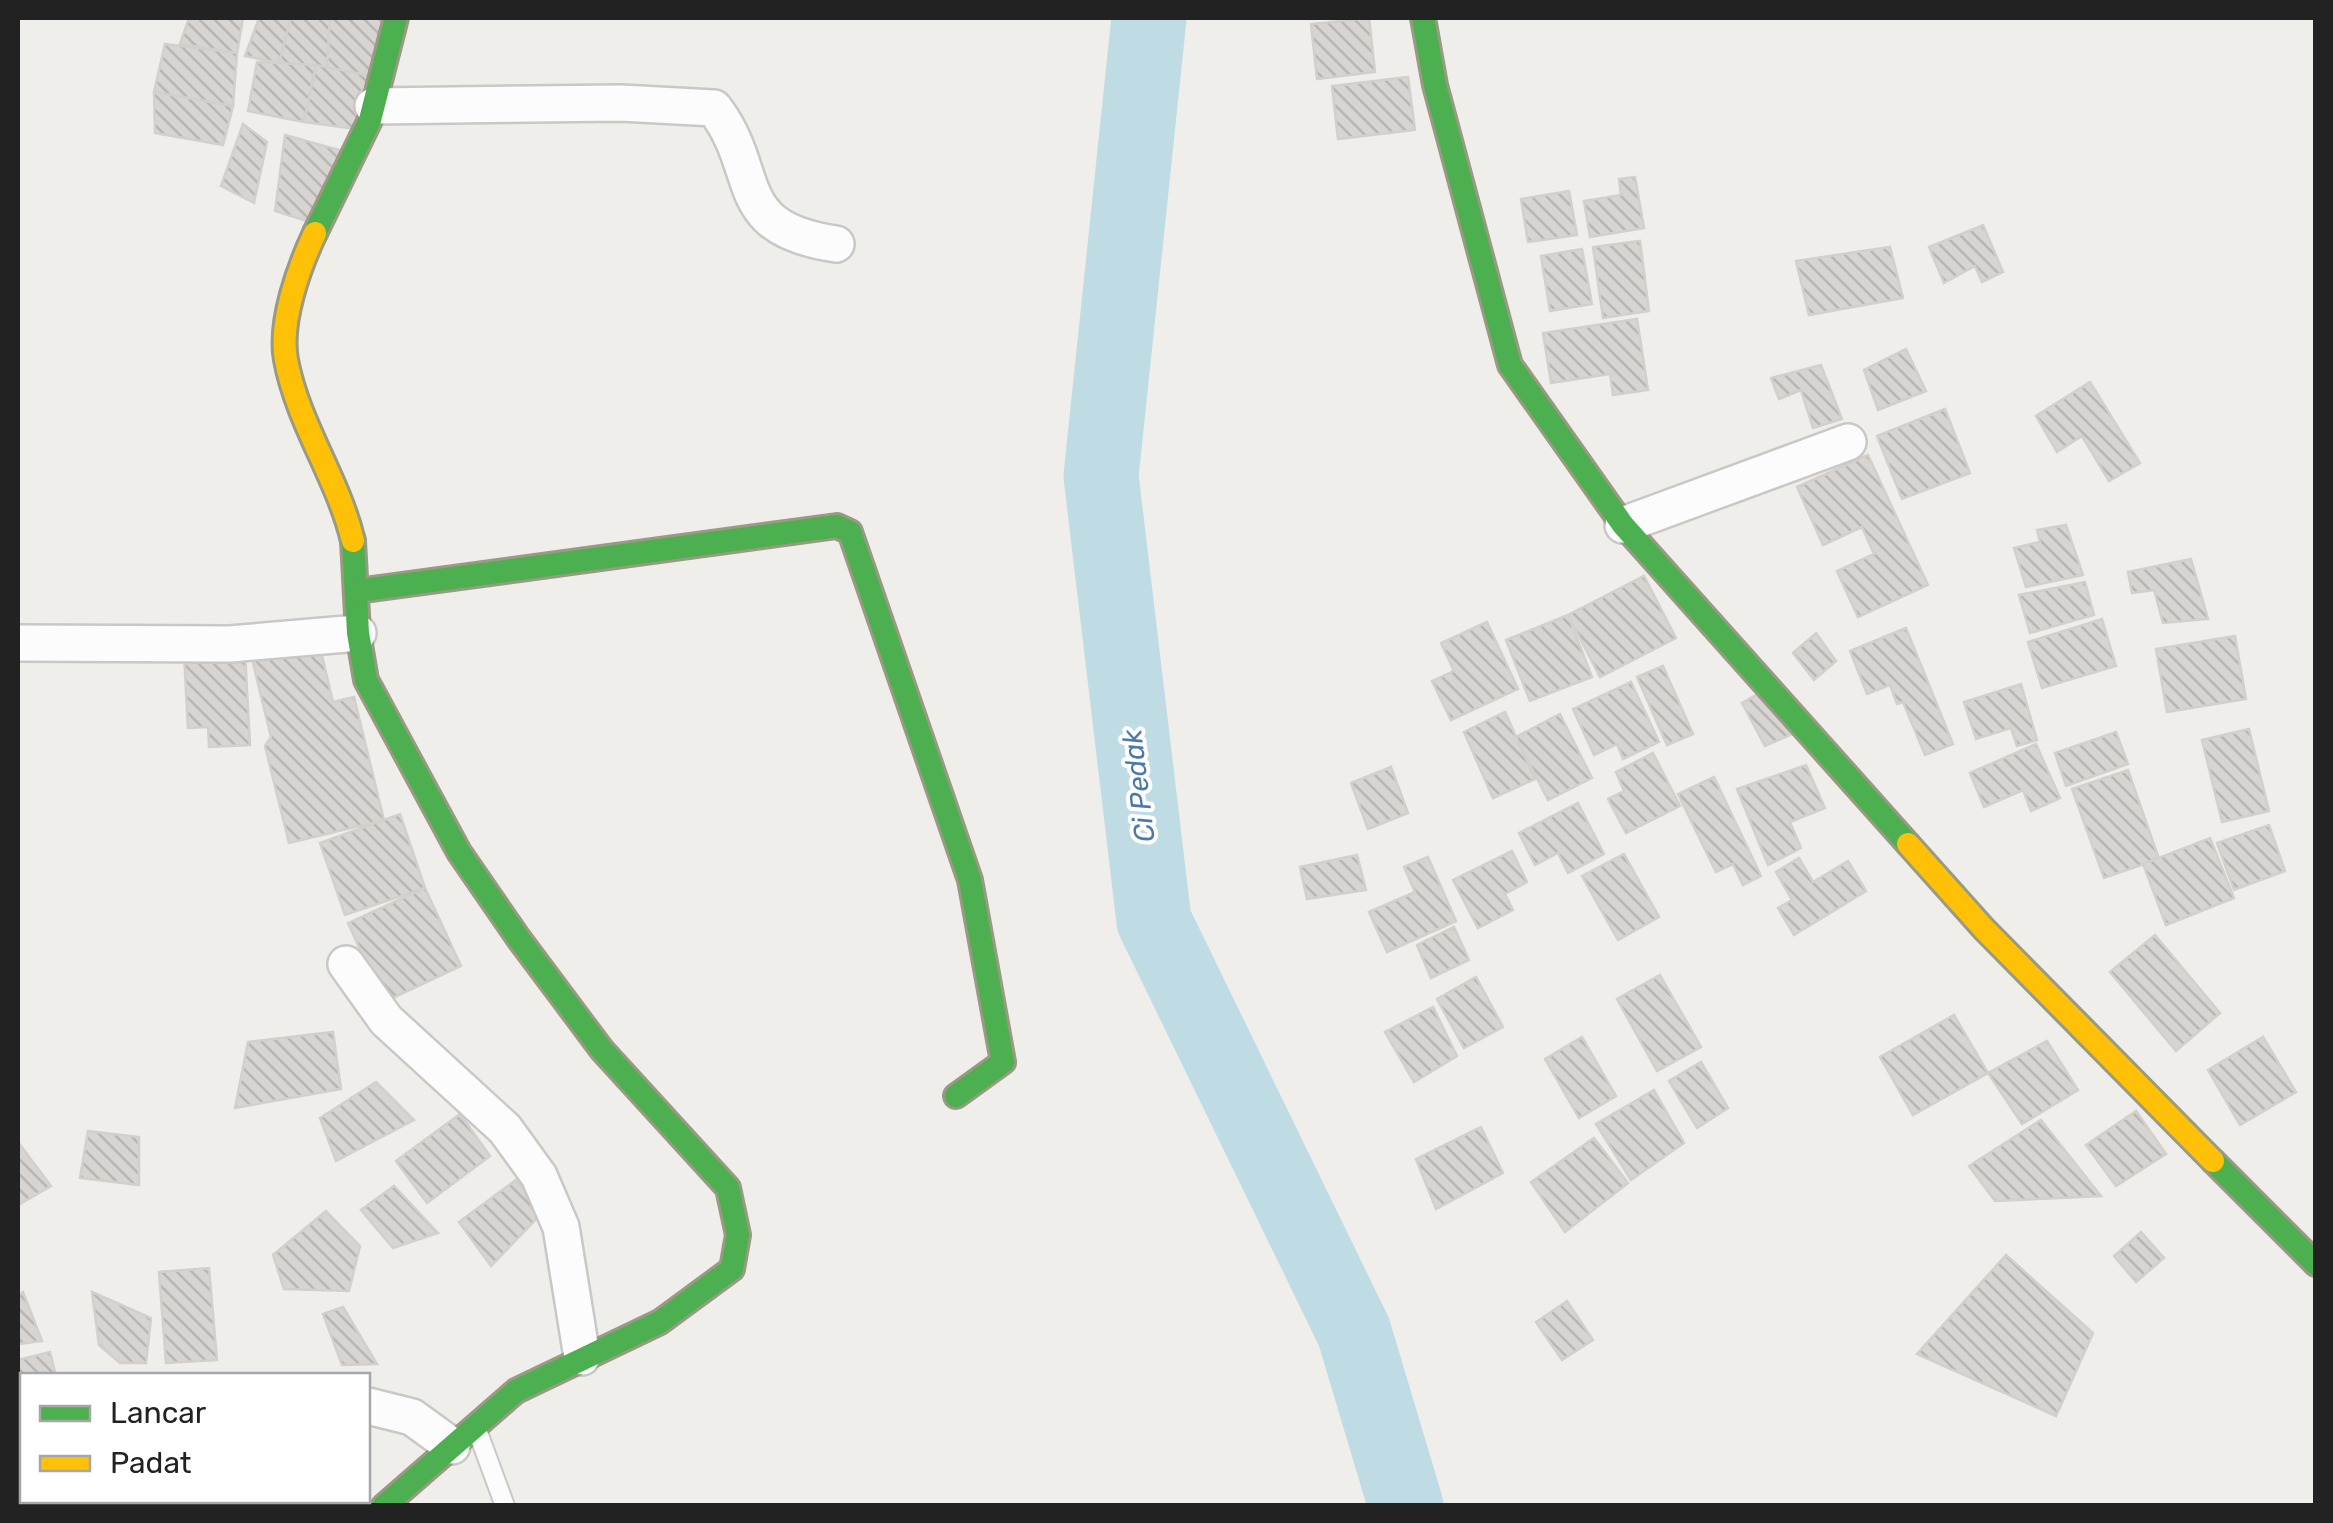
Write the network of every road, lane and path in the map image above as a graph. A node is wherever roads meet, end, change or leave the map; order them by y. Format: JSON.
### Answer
{"nodes":[{"id":1,"x":396,"y":18,"type":"edge"},
{"id":2,"x":1422,"y":18,"type":"edge"},
{"id":3,"x":373,"y":106,"type":"junction"},
{"id":4,"x":836,"y":244,"type":"dead end"},
{"id":5,"x":1848,"y":442,"type":"dead end"},
{"id":6,"x":1623,"y":525,"type":"junction"},
{"id":7,"x":357,"y":591,"type":"junction"},
{"id":8,"x":358,"y":633,"type":"junction"},
{"id":9,"x":18,"y":643,"type":"edge"},
{"id":10,"x":346,"y":964,"type":"dead end"},
{"id":11,"x":956,"y":1096,"type":"dead end"},
{"id":12,"x":2316,"y":1264,"type":"edge"},
{"id":13,"x":582,"y":1356,"type":"junction"},
{"id":14,"x":370,"y":1406,"type":"edge"},
{"id":15,"x":464,"y":1436,"type":"junction"},
{"id":16,"x":384,"y":1506,"type":"edge"},
{"id":17,"x":506,"y":1506,"type":"edge"}],
"edges":[{"from":1,"to":3,"type":"street"},
{"from":2,"to":6,"type":"street"},
{"from":3,"to":4,"type":"street"},
{"from":3,"to":7,"type":"street"},
{"from":5,"to":6,"type":"street"},
{"from":6,"to":12,"type":"street"},
{"from":7,"to":8,"type":"street"},
{"from":7,"to":11,"type":"street"},
{"from":8,"to":9,"type":"street"},
{"from":8,"to":13,"type":"street"},
{"from":10,"to":13,"type":"street"},
{"from":13,"to":15,"type":"street"},
{"from":14,"to":15,"type":"street"},
{"from":15,"to":16,"type":"street"},
{"from":15,"to":17,"type":"lane"}]}
